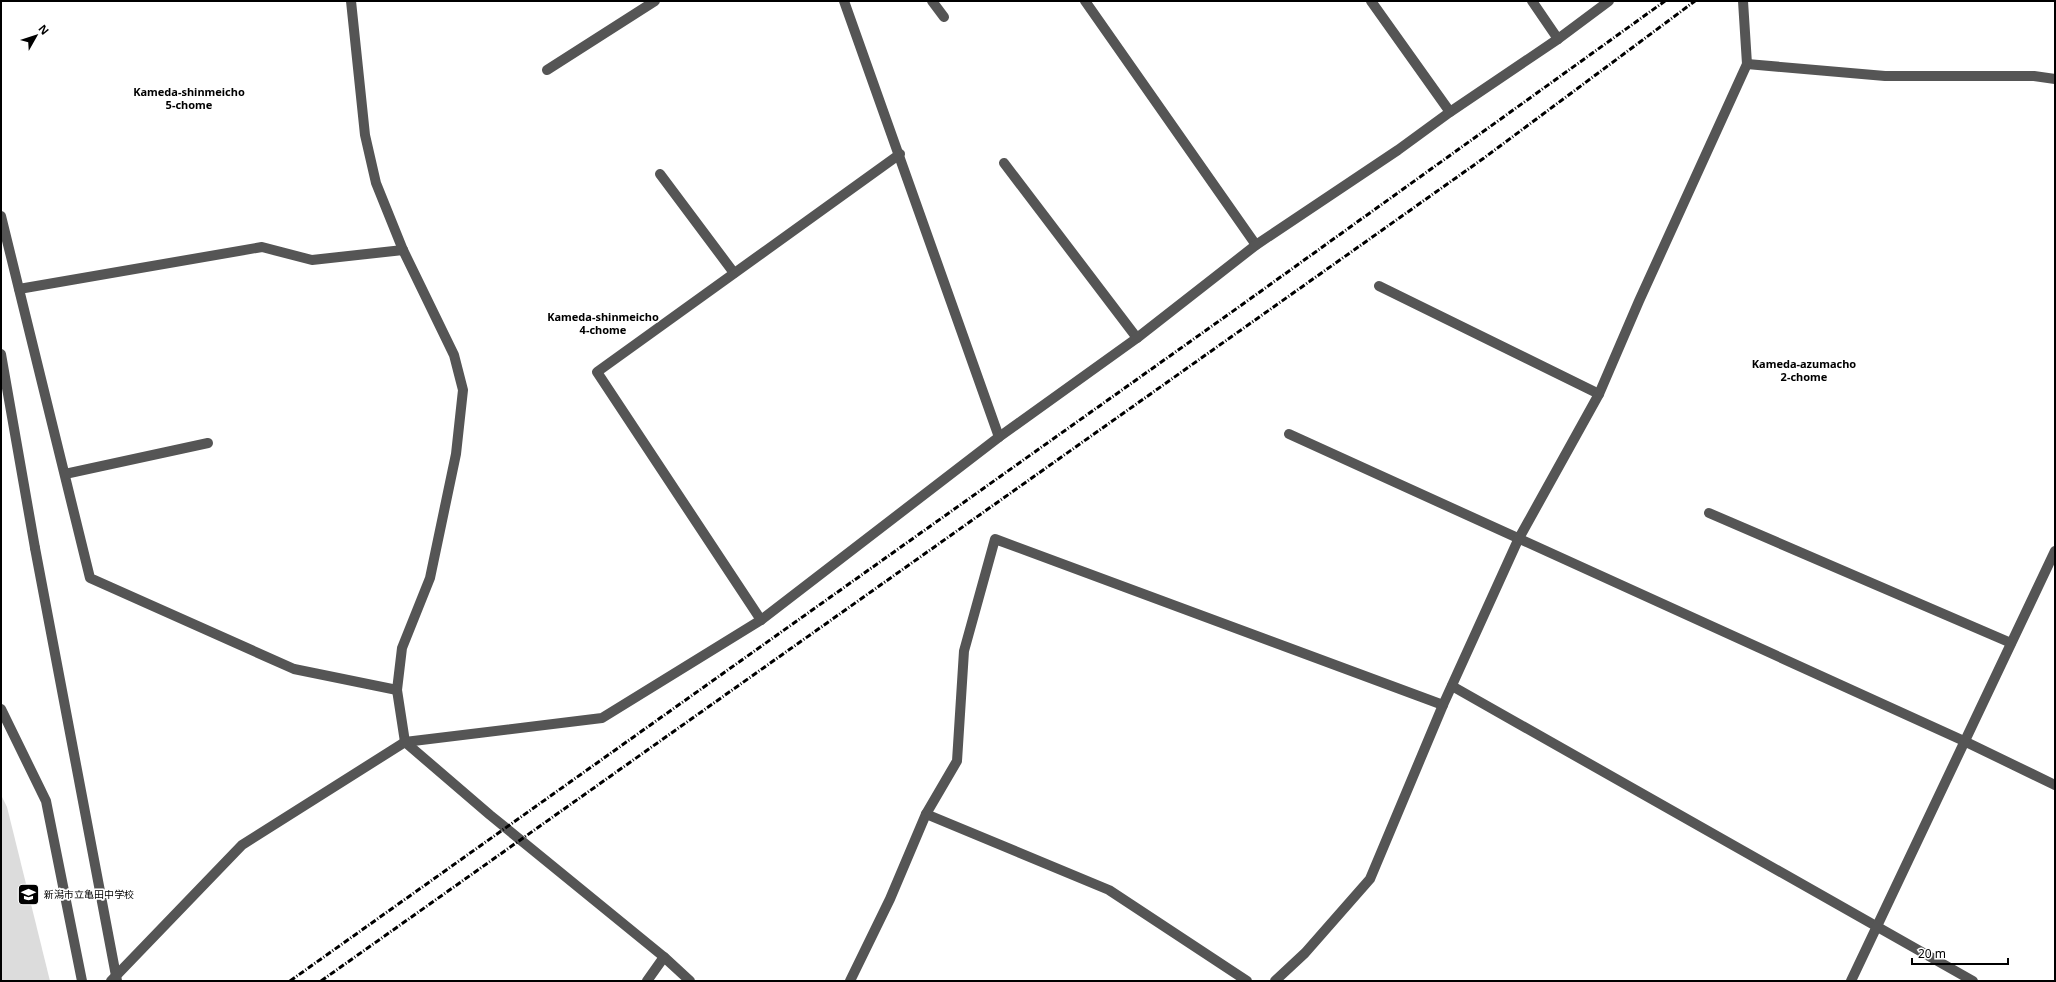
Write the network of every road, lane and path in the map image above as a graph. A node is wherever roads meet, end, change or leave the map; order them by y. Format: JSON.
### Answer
{"nodes":[{"id":1,"x":351,"y":1,"type":"edge"},
{"id":2,"x":655,"y":1,"type":"edge"},
{"id":3,"x":844,"y":1,"type":"edge"},
{"id":4,"x":932,"y":1,"type":"edge"},
{"id":5,"x":1085,"y":1,"type":"edge"},
{"id":6,"x":1371,"y":1,"type":"edge"},
{"id":7,"x":1532,"y":1,"type":"edge"},
{"id":8,"x":1609,"y":1,"type":"edge"},
{"id":9,"x":1743,"y":1,"type":"edge"},
{"id":10,"x":944,"y":18,"type":"dead end"},
{"id":11,"x":1558,"y":38,"type":"junction"},
{"id":12,"x":1747,"y":64,"type":"junction"},
{"id":13,"x":547,"y":70,"type":"dead end"},
{"id":14,"x":2055,"y":79,"type":"edge"},
{"id":15,"x":1450,"y":112,"type":"junction"},
{"id":16,"x":900,"y":154,"type":"junction"},
{"id":17,"x":1004,"y":163,"type":"dead end"},
{"id":18,"x":660,"y":174,"type":"dead end"},
{"id":19,"x":1,"y":216,"type":"edge"},
{"id":20,"x":1256,"y":245,"type":"junction"},
{"id":21,"x":403,"y":250,"type":"junction"},
{"id":22,"x":734,"y":273,"type":"junction"},
{"id":23,"x":1379,"y":286,"type":"dead end"},
{"id":24,"x":19,"y":289,"type":"junction"},
{"id":25,"x":1137,"y":338,"type":"junction"},
{"id":26,"x":1,"y":354,"type":"edge"},
{"id":27,"x":1599,"y":394,"type":"junction"},
{"id":28,"x":1289,"y":434,"type":"dead end"},
{"id":29,"x":999,"y":437,"type":"junction"},
{"id":30,"x":208,"y":443,"type":"dead end"},
{"id":31,"x":65,"y":474,"type":"junction"},
{"id":32,"x":1709,"y":513,"type":"dead end"},
{"id":33,"x":1518,"y":540,"type":"junction"},
{"id":34,"x":2055,"y":551,"type":"edge"},
{"id":35,"x":761,"y":620,"type":"junction"},
{"id":36,"x":2011,"y":643,"type":"junction"},
{"id":37,"x":1452,"y":686,"type":"junction"},
{"id":38,"x":397,"y":690,"type":"junction"},
{"id":39,"x":1443,"y":705,"type":"junction"},
{"id":40,"x":1,"y":709,"type":"edge"},
{"id":41,"x":1964,"y":741,"type":"junction"},
{"id":42,"x":405,"y":742,"type":"junction"},
{"id":43,"x":2055,"y":785,"type":"edge"},
{"id":44,"x":926,"y":814,"type":"junction"},
{"id":45,"x":1875,"y":926,"type":"junction"},
{"id":46,"x":664,"y":957,"type":"junction"},
{"id":47,"x":82,"y":981,"type":"edge"},
{"id":48,"x":111,"y":981,"type":"edge"},
{"id":49,"x":117,"y":981,"type":"edge"},
{"id":50,"x":647,"y":981,"type":"edge"},
{"id":51,"x":690,"y":981,"type":"edge"},
{"id":52,"x":850,"y":981,"type":"edge"},
{"id":53,"x":1247,"y":981,"type":"edge"},
{"id":54,"x":1274,"y":981,"type":"edge"},
{"id":55,"x":1851,"y":981,"type":"edge"},
{"id":56,"x":1973,"y":981,"type":"edge"}],
"edges":[{"from":1,"to":21,"type":"street"},
{"from":2,"to":13,"type":"street"},
{"from":3,"to":16,"type":"street"},
{"from":4,"to":10,"type":"street"},
{"from":5,"to":20,"type":"street"},
{"from":6,"to":15,"type":"street"},
{"from":7,"to":11,"type":"street"},
{"from":8,"to":11,"type":"street"},
{"from":9,"to":12,"type":"street"},
{"from":11,"to":15,"type":"street"},
{"from":12,"to":14,"type":"street"},
{"from":12,"to":27,"type":"street"},
{"from":15,"to":20,"type":"street"},
{"from":16,"to":22,"type":"street"},
{"from":16,"to":29,"type":"street"},
{"from":17,"to":25,"type":"street"},
{"from":18,"to":22,"type":"street"},
{"from":19,"to":24,"type":"street"},
{"from":20,"to":25,"type":"street"},
{"from":21,"to":24,"type":"street"},
{"from":21,"to":38,"type":"street"},
{"from":22,"to":35,"type":"street"},
{"from":23,"to":27,"type":"street"},
{"from":24,"to":31,"type":"street"},
{"from":25,"to":29,"type":"street"},
{"from":26,"to":49,"type":"street","bridge":true},
{"from":27,"to":33,"type":"street"},
{"from":28,"to":33,"type":"street"},
{"from":29,"to":35,"type":"street"},
{"from":30,"to":31,"type":"street"},
{"from":31,"to":38,"type":"street"},
{"from":32,"to":36,"type":"street"},
{"from":33,"to":37,"type":"street"},
{"from":33,"to":41,"type":"street"},
{"from":34,"to":36,"type":"street"},
{"from":35,"to":42,"type":"street"},
{"from":36,"to":41,"type":"street"},
{"from":37,"to":39,"type":"street"},
{"from":37,"to":45,"type":"street"},
{"from":38,"to":42,"type":"street"},
{"from":39,"to":44,"type":"street"},
{"from":39,"to":54,"type":"street"},
{"from":40,"to":47,"type":"street"},
{"from":41,"to":43,"type":"street"},
{"from":41,"to":45,"type":"street"},
{"from":42,"to":46,"type":"street"},
{"from":42,"to":48,"type":"street"},
{"from":44,"to":52,"type":"street"},
{"from":44,"to":53,"type":"street"},
{"from":45,"to":55,"type":"street"},
{"from":45,"to":56,"type":"street"},
{"from":46,"to":50,"type":"street"},
{"from":46,"to":51,"type":"street"}]}
